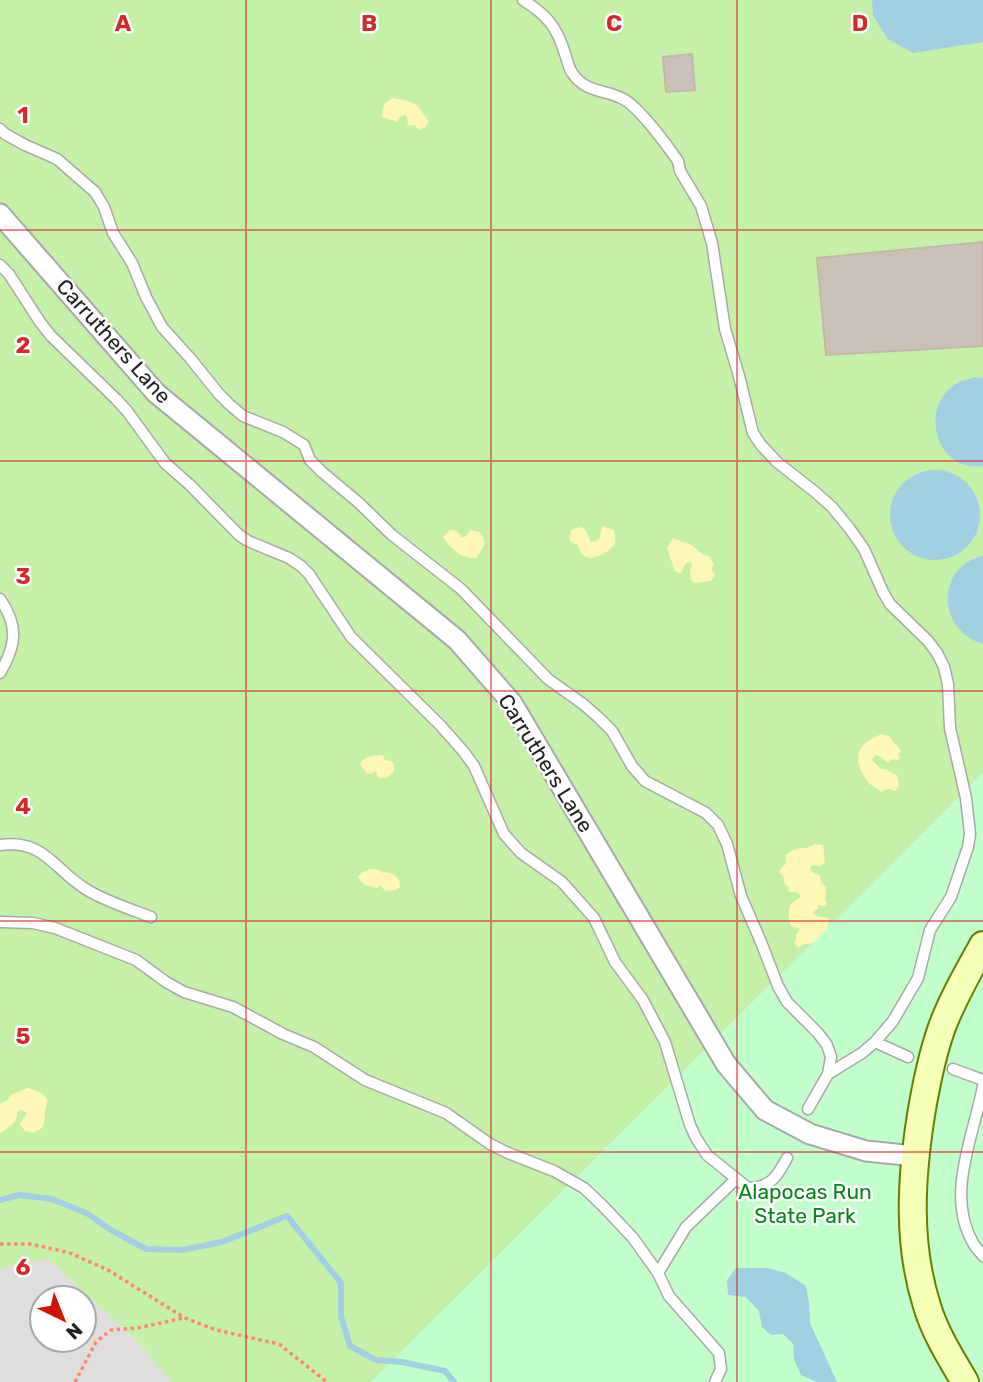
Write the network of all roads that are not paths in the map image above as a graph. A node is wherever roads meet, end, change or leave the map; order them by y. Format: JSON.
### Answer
{"nodes":[{"id":1,"x":523,"y":0,"type":"edge"},
{"id":2,"x":0,"y":130,"type":"edge"},
{"id":3,"x":0,"y":214,"type":"edge"},
{"id":4,"x":0,"y":265,"type":"edge"},
{"id":5,"x":0,"y":599,"type":"edge"},
{"id":6,"x":0,"y":673,"type":"edge"},
{"id":7,"x":0,"y":845,"type":"edge"},
{"id":8,"x":150,"y":917,"type":"dead end"},
{"id":9,"x":0,"y":922,"type":"edge"},
{"id":10,"x":983,"y":945,"type":"edge"},
{"id":11,"x":875,"y":1042,"type":"junction"},
{"id":12,"x":908,"y":1057,"type":"dead end"},
{"id":13,"x":953,"y":1069,"type":"dead end"},
{"id":14,"x":828,"y":1074,"type":"junction"},
{"id":15,"x":983,"y":1080,"type":"edge"},
{"id":16,"x":983,"y":1086,"type":"edge"},
{"id":17,"x":808,"y":1109,"type":"dead end"},
{"id":18,"x":915,"y":1156,"type":"junction"},
{"id":19,"x":787,"y":1158,"type":"dead end"},
{"id":20,"x":736,"y":1179,"type":"junction"},
{"id":21,"x":983,"y":1256,"type":"edge"},
{"id":22,"x":658,"y":1273,"type":"junction"},
{"id":23,"x":715,"y":1382,"type":"edge"},
{"id":24,"x":965,"y":1382,"type":"edge"}],
"edges":[{"from":1,"to":11,"type":"lane"},
{"from":2,"to":14,"type":"lane"},
{"from":3,"to":18,"type":"street","name":"Carruthers Lane"},
{"from":4,"to":20,"type":"lane"},
{"from":5,"to":6,"type":"lane"},
{"from":7,"to":8,"type":"lane"},
{"from":9,"to":22,"type":"lane"},
{"from":10,"to":18,"type":"street"},
{"from":11,"to":12,"type":"lane"},
{"from":11,"to":14,"type":"lane"},
{"from":13,"to":15,"type":"lane"},
{"from":14,"to":17,"type":"lane"},
{"from":16,"to":21,"type":"lane"},
{"from":18,"to":24,"type":"street"},
{"from":19,"to":20,"type":"lane"},
{"from":20,"to":22,"type":"lane"},
{"from":22,"to":23,"type":"lane"}]}
